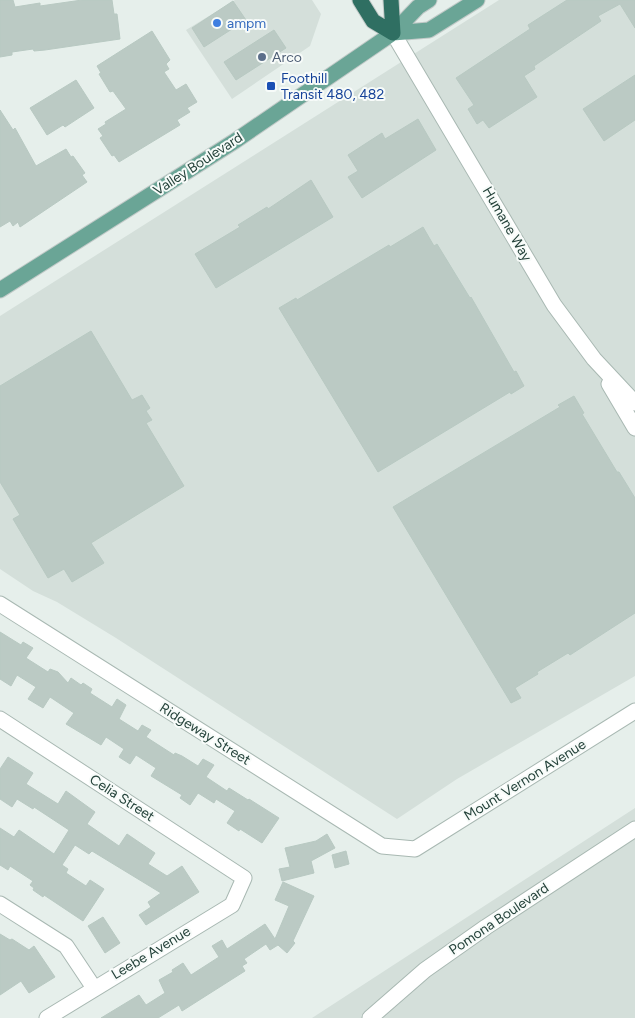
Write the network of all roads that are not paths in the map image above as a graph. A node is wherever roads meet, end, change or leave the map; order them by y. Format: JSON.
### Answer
{"nodes":[{"id":1,"x":360,"y":0,"type":"edge"},
{"id":2,"x":391,"y":0,"type":"edge"},
{"id":3,"x":429,"y":0,"type":"edge"},
{"id":4,"x":477,"y":0,"type":"edge"},
{"id":5,"x":393,"y":33,"type":"junction"},
{"id":6,"x":0,"y":290,"type":"edge"},
{"id":7,"x":594,"y":359,"type":"junction"},
{"id":8,"x":635,"y":403,"type":"edge"},
{"id":9,"x":635,"y":428,"type":"edge"},
{"id":10,"x":0,"y":604,"type":"edge"},
{"id":11,"x":635,"y":711,"type":"edge"},
{"id":12,"x":0,"y":719,"type":"edge"},
{"id":13,"x":635,"y":830,"type":"edge"},
{"id":14,"x":415,"y":850,"type":"joint"},
{"id":15,"x":244,"y":878,"type":"joint"},
{"id":16,"x":0,"y":904,"type":"edge"},
{"id":17,"x":94,"y":988,"type":"junction"},
{"id":18,"x":47,"y":1018,"type":"edge"},
{"id":19,"x":370,"y":1018,"type":"edge"}],
"edges":[{"from":1,"to":5,"type":"highway"},
{"from":2,"to":5,"type":"highway"},
{"from":3,"to":5,"type":"main road","name":"Valley Boulevard"},
{"from":4,"to":5,"type":"main road","name":"Valley Boulevard"},
{"from":5,"to":6,"type":"main road","name":"Valley Boulevard"},
{"from":5,"to":7,"type":"street","name":"Humane Way"},
{"from":7,"to":8,"type":"street","name":"Humane Way"},
{"from":7,"to":9,"type":"street"},
{"from":10,"to":14,"type":"street","name":"Ridgeway Street"},
{"from":11,"to":14,"type":"street","name":"Mount Vernon Avenue"},
{"from":12,"to":15,"type":"street","name":"Celia Street"},
{"from":13,"to":19,"type":"street","name":"Pomona Boulevard"},
{"from":15,"to":17,"type":"street","name":"Leebe Avenue"},
{"from":16,"to":17,"type":"street"},
{"from":17,"to":18,"type":"street","name":"Leebe Avenue"}]}
